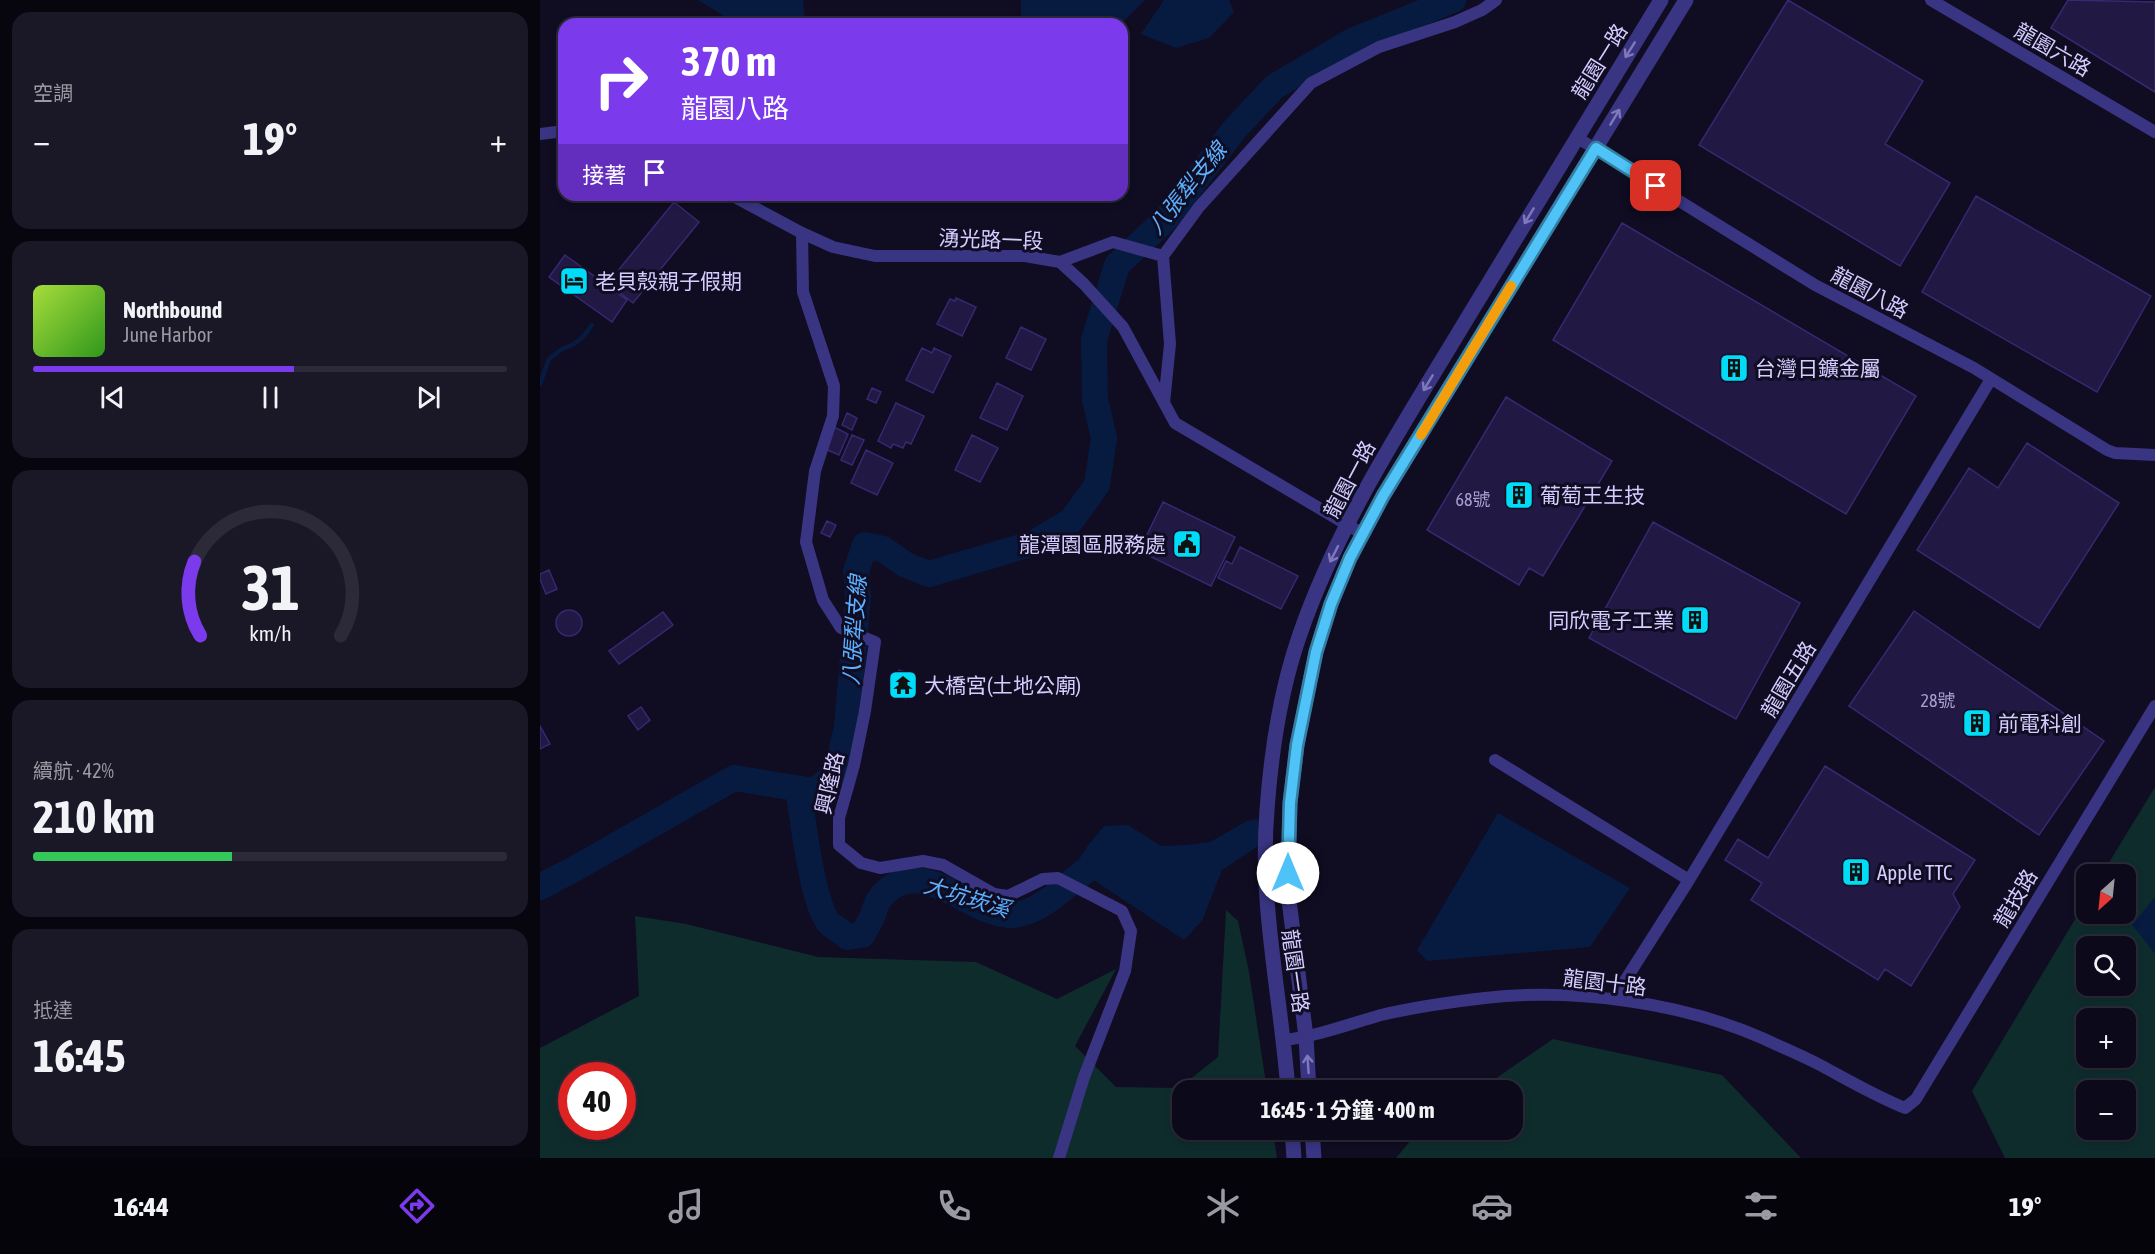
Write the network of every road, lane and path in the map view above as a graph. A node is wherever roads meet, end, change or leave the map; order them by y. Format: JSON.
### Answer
{"nodes":[{"id":1,"x":1496,"y":0,"type":"edge"},
{"id":2,"x":1661,"y":0,"type":"edge"},
{"id":3,"x":1686,"y":0,"type":"edge"},
{"id":4,"x":1930,"y":0,"type":"edge"},
{"id":5,"x":558,"y":132,"type":"edge"},
{"id":6,"x":2155,"y":132,"type":"edge"},
{"id":7,"x":540,"y":134,"type":"edge"},
{"id":8,"x":1576,"y":137,"type":"junction"},
{"id":9,"x":1596,"y":148,"type":"junction"},
{"id":10,"x":742,"y":201,"type":"edge"},
{"id":11,"x":802,"y":233,"type":"junction"},
{"id":12,"x":1163,"y":256,"type":"junction"},
{"id":13,"x":1060,"y":262,"type":"junction"},
{"id":14,"x":1991,"y":379,"type":"junction"},
{"id":15,"x":1164,"y":403,"type":"junction"},
{"id":16,"x":2155,"y":454,"type":"edge"},
{"id":17,"x":1348,"y":524,"type":"junction"},
{"id":18,"x":1363,"y":534,"type":"junction"},
{"id":19,"x":2155,"y":706,"type":"edge"},
{"id":20,"x":1495,"y":760,"type":"dead end"},
{"id":21,"x":1689,"y":880,"type":"junction"},
{"id":22,"x":1614,"y":998,"type":"junction"},
{"id":23,"x":1306,"y":1037,"type":"junction"},
{"id":24,"x":1284,"y":1040,"type":"junction"},
{"id":25,"x":1287,"y":1080,"type":"edge"},
{"id":26,"x":1308,"y":1080,"type":"edge"},
{"id":27,"x":1905,"y":1108,"type":"joint"},
{"id":28,"x":1293,"y":1140,"type":"edge"},
{"id":29,"x":1313,"y":1140,"type":"edge"},
{"id":30,"x":1059,"y":1158,"type":"edge"},
{"id":31,"x":1294,"y":1158,"type":"edge"},
{"id":32,"x":1314,"y":1158,"type":"edge"}],
"edges":[{"from":1,"to":12,"type":"street"},
{"from":2,"to":8,"type":"street","name":"龍園一路","one_way":true},
{"from":9,"to":3,"type":"street","name":"龍園一路","one_way":true},
{"from":4,"to":6,"type":"street","name":"龍園六路"},
{"from":5,"to":7,"type":"street"},
{"from":8,"to":9,"type":"street","name":"龍園八路"},
{"from":8,"to":17,"type":"street","name":"龍園一路","one_way":true},
{"from":9,"to":14,"type":"street","name":"龍園八路"},
{"from":9,"to":18,"type":"street","name":"龍園一路"},
{"from":10,"to":11,"type":"street","name":"湧光路一段"},
{"from":11,"to":13,"type":"street","name":"湧光路一段"},
{"from":11,"to":30,"type":"street","name":"興隆路"},
{"from":12,"to":13,"type":"street"},
{"from":12,"to":15,"type":"street"},
{"from":13,"to":15,"type":"street","name":"湧光路一段"},
{"from":14,"to":16,"type":"street","name":"龍園八路"},
{"from":14,"to":21,"type":"street","name":"龍園五路"},
{"from":15,"to":17,"type":"street","name":"湧光路一段"},
{"from":17,"to":18,"type":"street","name":"湧光路一段"},
{"from":17,"to":24,"type":"street","name":"龍園一路","one_way":true},
{"from":18,"to":23,"type":"street","name":"龍園一路"},
{"from":19,"to":27,"type":"street","name":"龍技路"},
{"from":20,"to":21,"type":"street"},
{"from":21,"to":22,"type":"street","name":"龍園五路"},
{"from":22,"to":23,"type":"street","name":"龍園十路"},
{"from":22,"to":27,"type":"street","name":"龍園十路"},
{"from":23,"to":24,"type":"street","name":"龍園十路"},
{"from":26,"to":23,"type":"street","name":"龍園一路","one_way":true},
{"from":24,"to":25,"type":"street","name":"龍園一路"},
{"from":28,"to":31,"type":"street"},
{"from":29,"to":32,"type":"street"}]}
